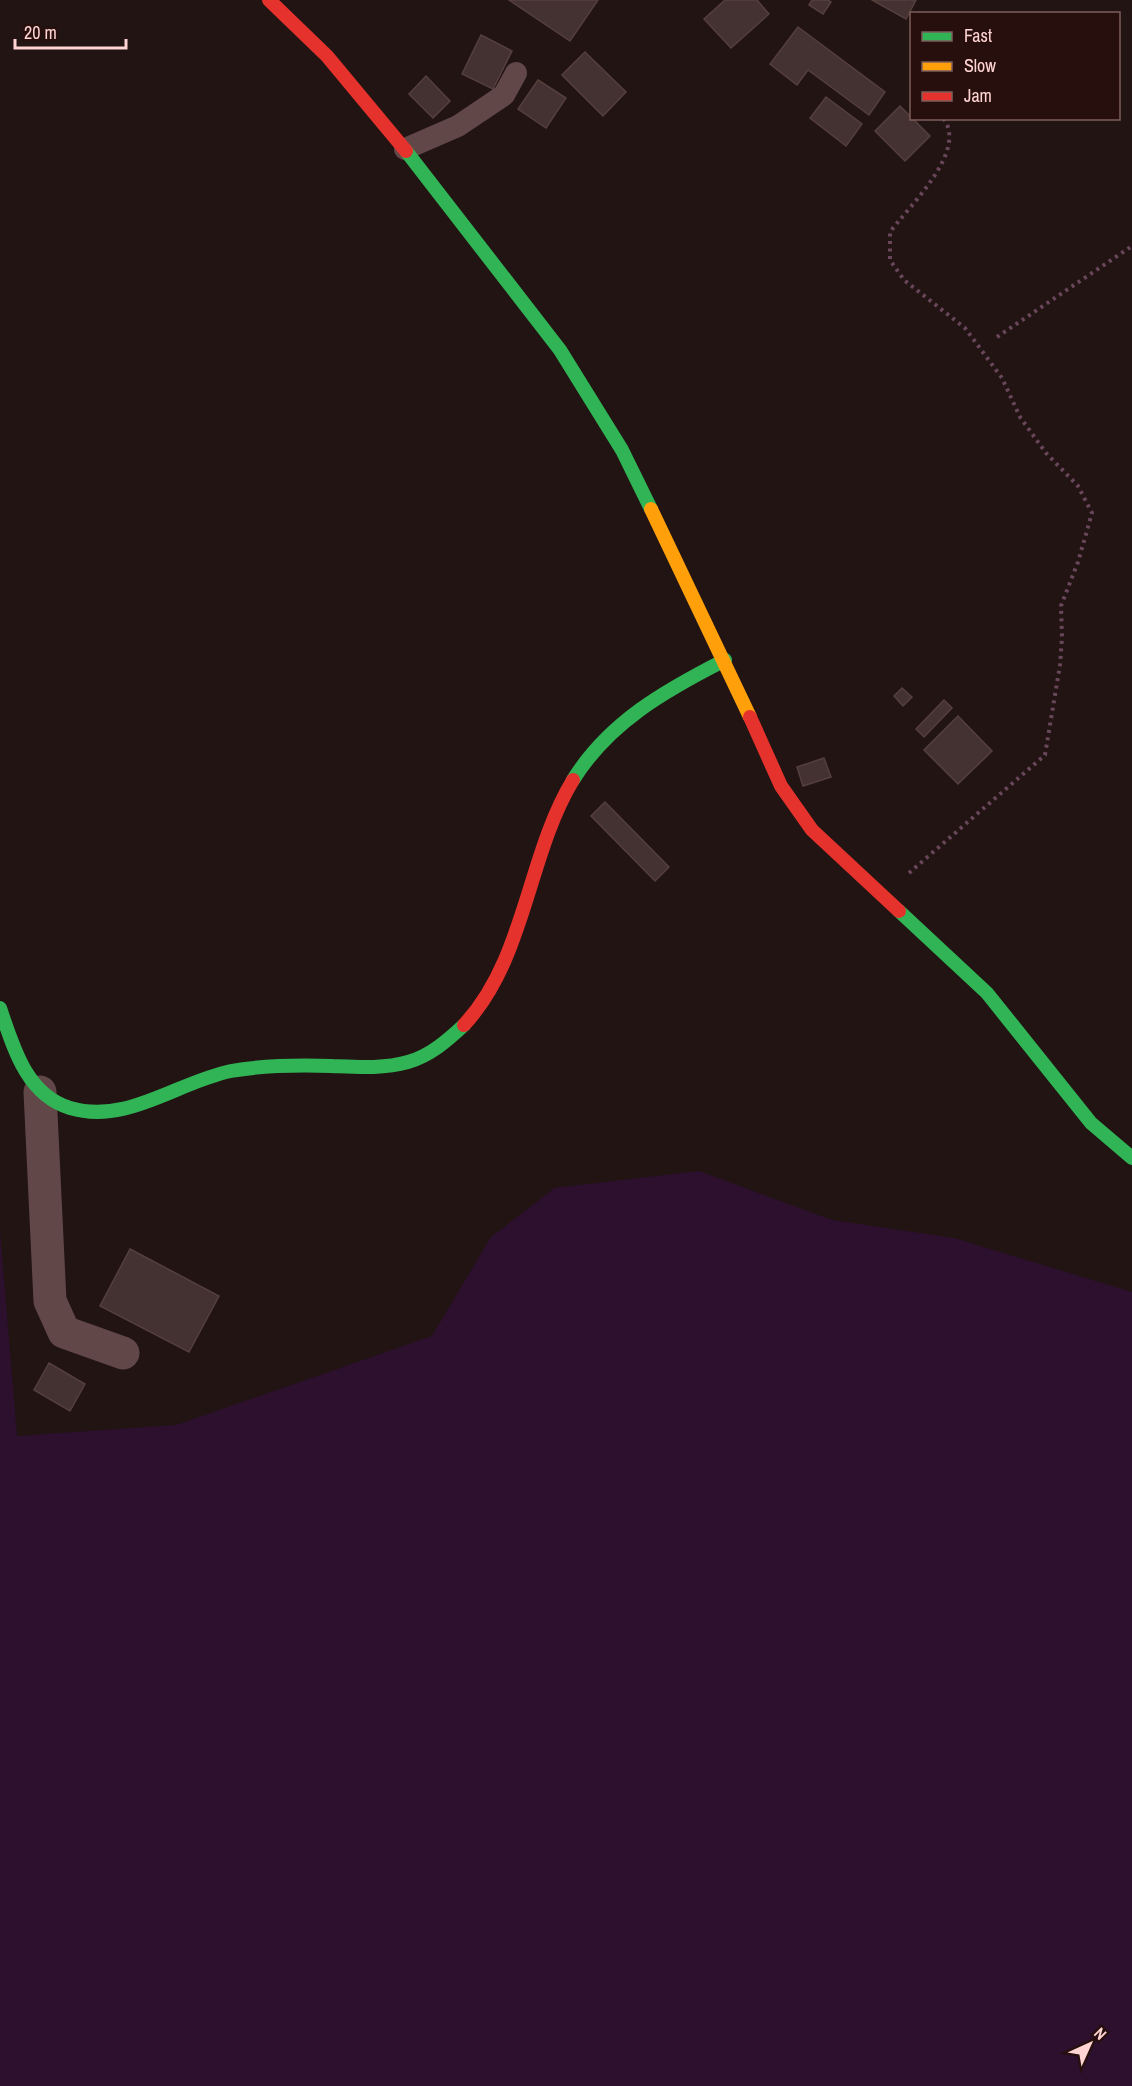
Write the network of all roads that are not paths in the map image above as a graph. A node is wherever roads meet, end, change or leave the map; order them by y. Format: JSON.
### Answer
{"nodes":[{"id":1,"x":269,"y":0,"type":"edge"},
{"id":2,"x":516,"y":73,"type":"dead end"},
{"id":3,"x":405,"y":149,"type":"junction"},
{"id":4,"x":725,"y":660,"type":"junction"},
{"id":5,"x":0,"y":1008,"type":"edge"},
{"id":6,"x":40,"y":1092,"type":"junction"},
{"id":7,"x":1131,"y":1154,"type":"edge"},
{"id":8,"x":123,"y":1353,"type":"dead end"}],
"edges":[{"from":1,"to":3,"type":"street"},
{"from":2,"to":3,"type":"lane"},
{"from":3,"to":4,"type":"street"},
{"from":4,"to":6,"type":"street"},
{"from":4,"to":7,"type":"street"},
{"from":5,"to":6,"type":"street"},
{"from":6,"to":8,"type":"street"}]}
